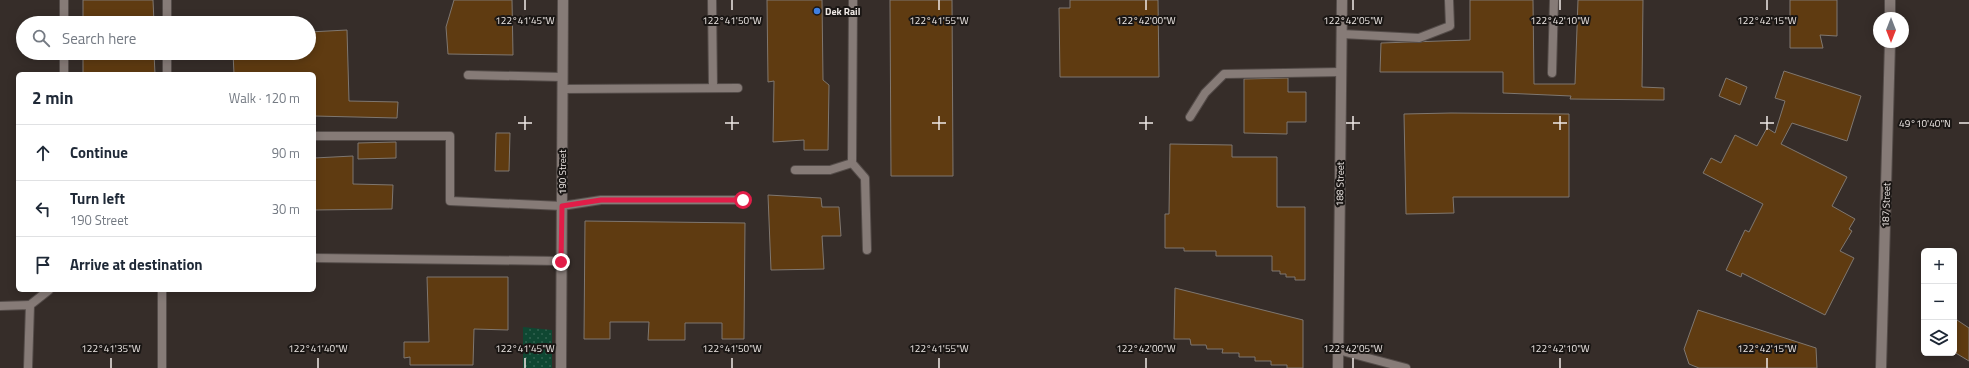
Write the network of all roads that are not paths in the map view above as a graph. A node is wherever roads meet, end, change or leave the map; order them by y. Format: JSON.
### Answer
{"nodes":[{"id":1,"x":64,"y":0,"type":"edge"},
{"id":2,"x":167,"y":0,"type":"edge"},
{"id":3,"x":563,"y":0,"type":"edge"},
{"id":4,"x":712,"y":0,"type":"edge"},
{"id":5,"x":853,"y":0,"type":"edge"},
{"id":6,"x":1342,"y":0,"type":"edge"},
{"id":7,"x":1449,"y":0,"type":"edge"},
{"id":8,"x":1554,"y":0,"type":"edge"},
{"id":9,"x":1890,"y":0,"type":"edge"},
{"id":10,"x":1890,"y":12,"type":"edge"},
{"id":11,"x":64,"y":16,"type":"edge"},
{"id":12,"x":167,"y":16,"type":"edge"},
{"id":13,"x":1342,"y":34,"type":"junction"},
{"id":14,"x":1890,"y":48,"type":"edge"},
{"id":15,"x":64,"y":60,"type":"edge"},
{"id":16,"x":167,"y":60,"type":"edge"},
{"id":17,"x":64,"y":72,"type":"edge"},
{"id":18,"x":167,"y":72,"type":"edge"},
{"id":19,"x":1341,"y":72,"type":"junction"},
{"id":20,"x":1552,"y":74,"type":"dead end"},
{"id":21,"x":468,"y":75,"type":"dead end"},
{"id":22,"x":562,"y":77,"type":"junction"},
{"id":23,"x":713,"y":88,"type":"junction"},
{"id":24,"x":738,"y":88,"type":"dead end"},
{"id":25,"x":562,"y":89,"type":"junction"},
{"id":26,"x":1190,"y":117,"type":"dead end"},
{"id":27,"x":316,"y":136,"type":"edge"},
{"id":28,"x":852,"y":164,"type":"junction"},
{"id":29,"x":795,"y":170,"type":"dead end"},
{"id":30,"x":743,"y":200,"type":"dead end"},
{"id":31,"x":562,"y":206,"type":"junction"},
{"id":32,"x":867,"y":250,"type":"dead end"},
{"id":33,"x":316,"y":258,"type":"edge"},
{"id":34,"x":561,"y":262,"type":"junction"},
{"id":35,"x":46,"y":292,"type":"edge"},
{"id":36,"x":162,"y":292,"type":"edge"},
{"id":37,"x":30,"y":305,"type":"junction"},
{"id":38,"x":0,"y":306,"type":"edge"},
{"id":39,"x":1338,"y":350,"type":"junction"},
{"id":40,"x":1382,"y":365,"type":"edge"},
{"id":41,"x":28,"y":368,"type":"edge"},
{"id":42,"x":162,"y":368,"type":"edge"},
{"id":43,"x":561,"y":368,"type":"edge"},
{"id":44,"x":1338,"y":368,"type":"edge"},
{"id":45,"x":1406,"y":368,"type":"edge"},
{"id":46,"x":1881,"y":368,"type":"edge"}],
"edges":[{"from":1,"to":11,"type":"lane"},
{"from":2,"to":12,"type":"lane"},
{"from":3,"to":22,"type":"street","name":"190 Street"},
{"from":4,"to":23,"type":"lane"},
{"from":5,"to":28,"type":"lane"},
{"from":6,"to":13,"type":"street","name":"188 Street"},
{"from":7,"to":13,"type":"lane"},
{"from":8,"to":20,"type":"lane"},
{"from":9,"to":10,"type":"street"},
{"from":13,"to":19,"type":"street","name":"188 Street"},
{"from":14,"to":46,"type":"street","name":"187 Street"},
{"from":15,"to":17,"type":"lane"},
{"from":16,"to":18,"type":"lane"},
{"from":19,"to":26,"type":"lane"},
{"from":19,"to":39,"type":"street","name":"188 Street"},
{"from":21,"to":22,"type":"lane"},
{"from":22,"to":25,"type":"street","name":"190 Street"},
{"from":23,"to":24,"type":"lane"},
{"from":23,"to":25,"type":"lane"},
{"from":25,"to":31,"type":"street","name":"190 Street"},
{"from":27,"to":31,"type":"lane"},
{"from":28,"to":29,"type":"lane"},
{"from":28,"to":32,"type":"lane"},
{"from":30,"to":31,"type":"lane"},
{"from":31,"to":34,"type":"street","name":"190 Street"},
{"from":33,"to":34,"type":"lane"},
{"from":34,"to":43,"type":"street","name":"190 Street"},
{"from":35,"to":37,"type":"lane"},
{"from":36,"to":42,"type":"lane"},
{"from":37,"to":38,"type":"lane"},
{"from":37,"to":41,"type":"lane"},
{"from":39,"to":40,"type":"lane"},
{"from":39,"to":44,"type":"street","name":"188 Street"},
{"from":40,"to":45,"type":"lane"}]}
